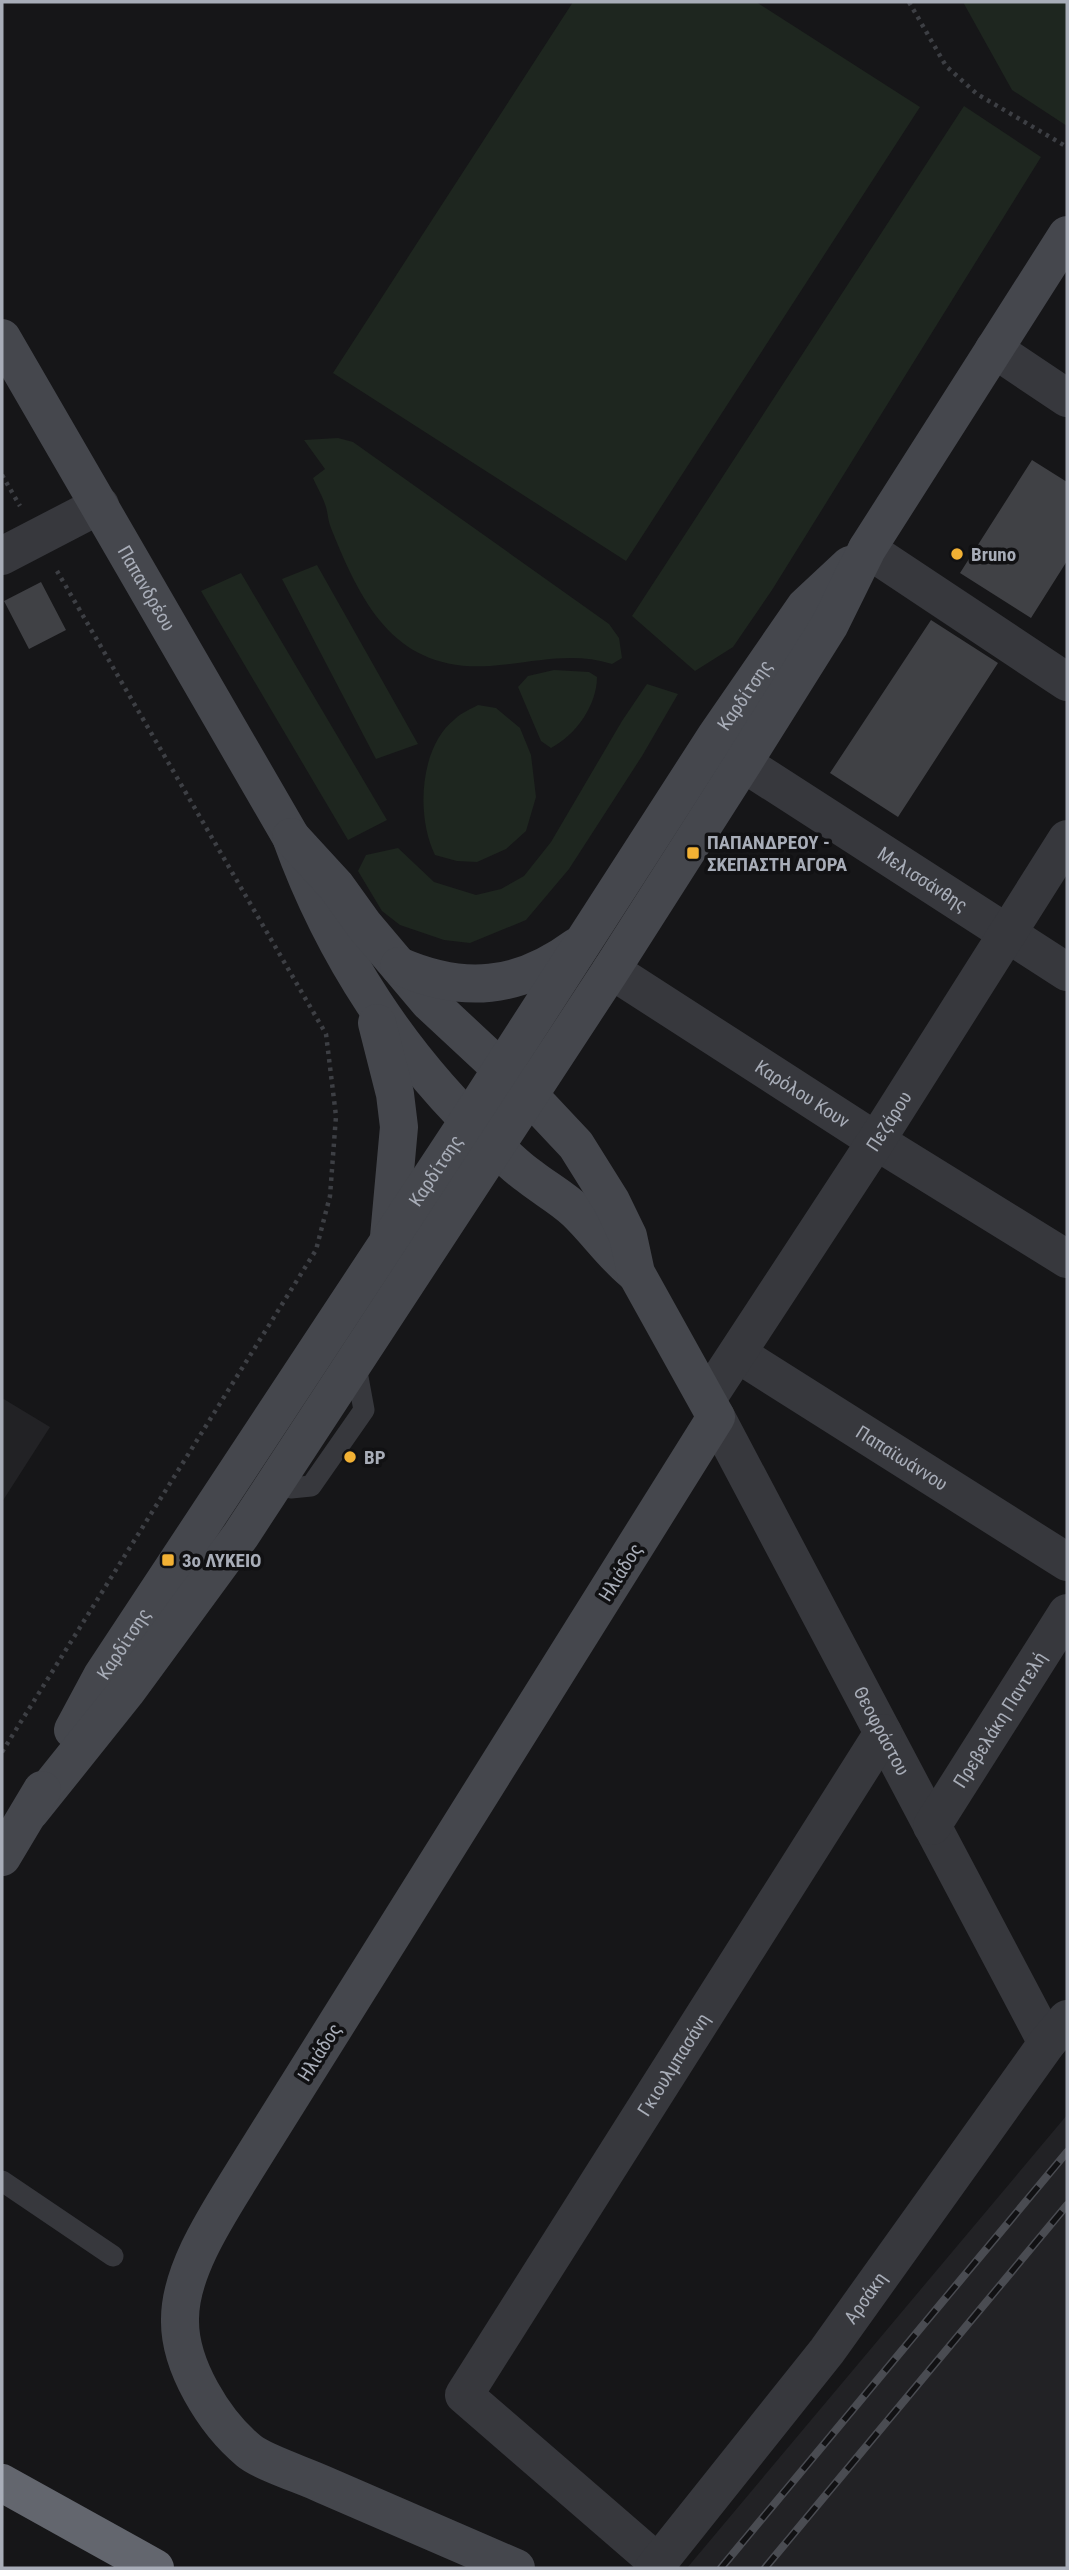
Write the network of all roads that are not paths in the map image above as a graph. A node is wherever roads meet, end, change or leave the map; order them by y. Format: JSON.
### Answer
{"nodes":[{"id":1,"x":1067,"y":235,"type":"edge"},
{"id":2,"x":2,"y":338,"type":"edge"},
{"id":3,"x":994,"y":349,"type":"junction"},
{"id":4,"x":1067,"y":398,"type":"edge"},
{"id":5,"x":100,"y":505,"type":"junction"},
{"id":6,"x":867,"y":549,"type":"junction"},
{"id":7,"x":2,"y":556,"type":"edge"},
{"id":8,"x":1067,"y":682,"type":"edge"},
{"id":9,"x":743,"y":762,"type":"junction"},
{"id":10,"x":291,"y":836,"type":"junction"},
{"id":11,"x":1067,"y":839,"type":"edge"},
{"id":12,"x":1008,"y":933,"type":"junction"},
{"id":13,"x":580,"y":944,"type":"junction"},
{"id":14,"x":398,"y":966,"type":"junction"},
{"id":15,"x":611,"y":970,"type":"junction"},
{"id":16,"x":1067,"y":972,"type":"edge"},
{"id":17,"x":368,"y":994,"type":"junction"},
{"id":18,"x":500,"y":1070,"type":"junction"},
{"id":19,"x":529,"y":1095,"type":"junction"},
{"id":20,"x":482,"y":1133,"type":"junction"},
{"id":21,"x":876,"y":1140,"type":"junction"},
{"id":22,"x":528,"y":1176,"type":"junction"},
{"id":23,"x":464,"y":1193,"type":"junction"},
{"id":24,"x":389,"y":1241,"type":"junction"},
{"id":25,"x":1067,"y":1259,"type":"edge"},
{"id":26,"x":636,"y":1273,"type":"junction"},
{"id":27,"x":738,"y":1354,"type":"junction"},
{"id":28,"x":355,"y":1361,"type":"junction"},
{"id":29,"x":712,"y":1408,"type":"junction"},
{"id":30,"x":291,"y":1488,"type":"dead end"},
{"id":31,"x":1067,"y":1562,"type":"edge"},
{"id":32,"x":1067,"y":1613,"type":"edge"},
{"id":33,"x":883,"y":1733,"type":"junction"},
{"id":34,"x":30,"y":1812,"type":"junction"},
{"id":35,"x":932,"y":1826,"type":"junction"},
{"id":36,"x":2,"y":1857,"type":"edge"},
{"id":37,"x":1057,"y":2031,"type":"edge"},
{"id":38,"x":2,"y":2181,"type":"edge"},
{"id":39,"x":113,"y":2256,"type":"dead end"},
{"id":40,"x":2,"y":2483,"type":"edge"},
{"id":41,"x":656,"y":2566,"type":"edge"},
{"id":42,"x":155,"y":2568,"type":"edge"},
{"id":43,"x":516,"y":2568,"type":"edge"}],
"edges":[{"from":1,"to":3,"type":"main road","name":"Καρδίτσης"},
{"from":2,"to":5,"type":"main road","name":"Παπανδρέου"},
{"from":3,"to":4,"type":"street"},
{"from":3,"to":6,"type":"main road","name":"Καρδίτσης"},
{"from":5,"to":7,"type":"street"},
{"from":5,"to":10,"type":"main road","name":"Παπανδρέου"},
{"from":6,"to":8,"type":"street"},
{"from":6,"to":9,"type":"main road","name":"Καρδίτσης"},
{"from":6,"to":13,"type":"main road","name":"Καρδίτσης"},
{"from":9,"to":12,"type":"street","name":"Μελισσάνθης"},
{"from":9,"to":15,"type":"main road","name":"Καρδίτσης"},
{"from":10,"to":14,"type":"main road"},
{"from":10,"to":17,"type":"main road"},
{"from":11,"to":12,"type":"street","name":"Πεζάρου"},
{"from":12,"to":16,"type":"street","name":"Μελισσάνθης"},
{"from":12,"to":21,"type":"street","name":"Πεζάρου"},
{"from":13,"to":14,"type":"main road"},
{"from":13,"to":18,"type":"main road","name":"Καρδίτσης"},
{"from":14,"to":18,"type":"main road"},
{"from":15,"to":19,"type":"main road","name":"Καρδίτσης"},
{"from":15,"to":21,"type":"street","name":"Καρόλου Κουν"},
{"from":17,"to":20,"type":"main road"},
{"from":17,"to":24,"type":"main road"},
{"from":18,"to":19,"type":"main road"},
{"from":18,"to":20,"type":"main road","name":"Καρδίτσης"},
{"from":19,"to":20,"type":"main road","name":"Καρδίτσης"},
{"from":19,"to":26,"type":"main road"},
{"from":20,"to":22,"type":"main road"},
{"from":20,"to":23,"type":"main road","name":"Καρδίτσης"},
{"from":20,"to":24,"type":"main road","name":"Καρδίτσης"},
{"from":21,"to":25,"type":"street","name":"Καρόλου Κουν"},
{"from":21,"to":27,"type":"street","name":"Πεζάρου"},
{"from":22,"to":23,"type":"main road"},
{"from":22,"to":26,"type":"main road"},
{"from":23,"to":28,"type":"main road","name":"Καρδίτσης"},
{"from":24,"to":34,"type":"main road","name":"Καρδίτσης"},
{"from":26,"to":29,"type":"main road"},
{"from":27,"to":29,"type":"street","name":"Πεζάρου"},
{"from":27,"to":31,"type":"street","name":"Παπαϊωάννου"},
{"from":28,"to":30,"type":"lane"},
{"from":28,"to":34,"type":"main road","name":"Καρδίτσης"},
{"from":29,"to":33,"type":"street","name":"Θεοφράστου"},
{"from":29,"to":43,"type":"main road","name":"Ηλιάδος"},
{"from":32,"to":35,"type":"street","name":"Πρεβελάκη Παντελή"},
{"from":33,"to":35,"type":"street","name":"Θεοφράστου"},
{"from":33,"to":41,"type":"street","name":"Γκιουλμπασάνη"},
{"from":34,"to":36,"type":"main road","name":"Καρδίτσης"},
{"from":35,"to":37,"type":"street","name":"Θεοφράστου"},
{"from":37,"to":41,"type":"street","name":"Αρσάκη"},
{"from":38,"to":39,"type":"lane"},
{"from":40,"to":42,"type":"highway"}]}
